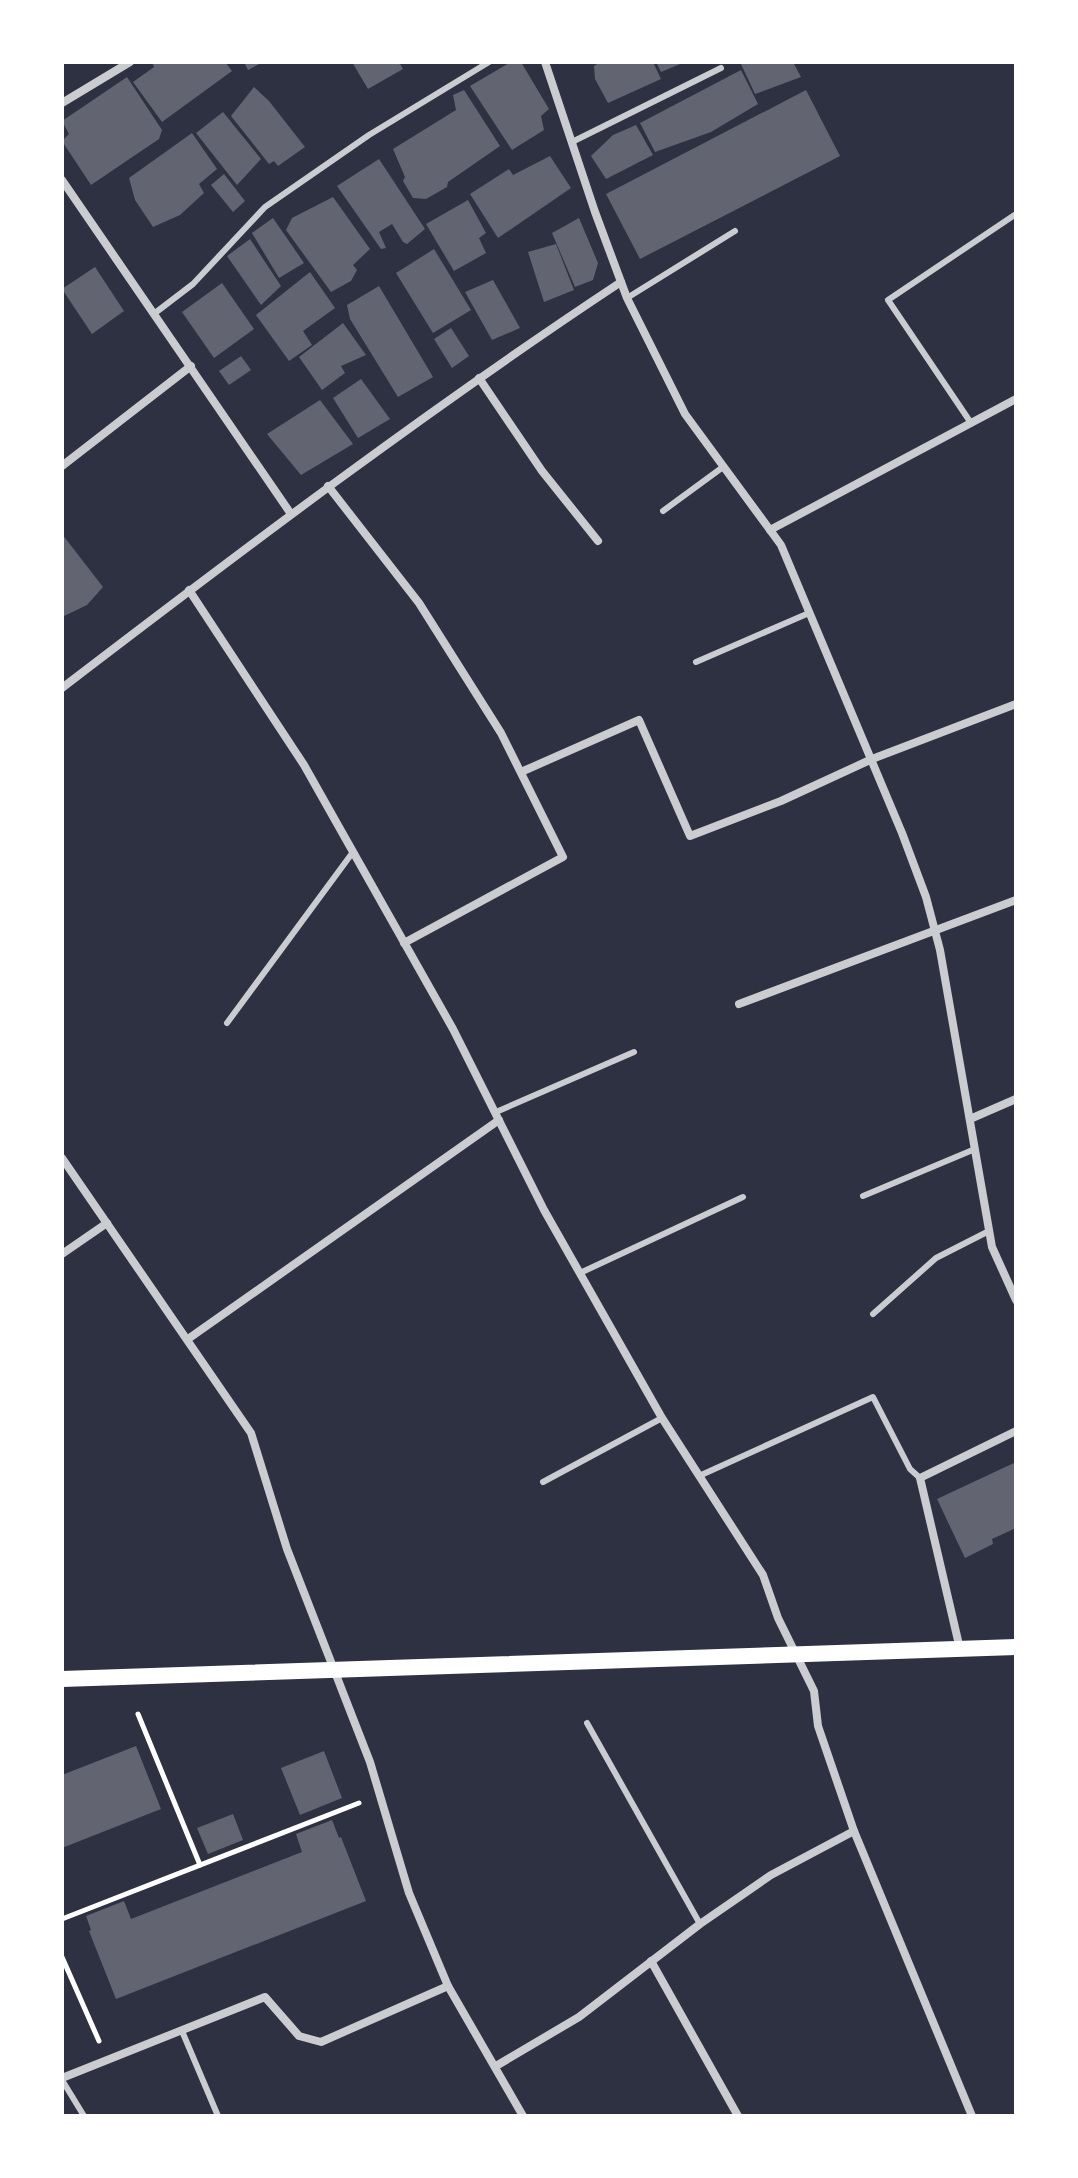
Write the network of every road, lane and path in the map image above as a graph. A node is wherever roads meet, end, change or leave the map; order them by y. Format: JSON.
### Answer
{"nodes":[{"id":1,"x":130,"y":62,"type":"edge"},
{"id":2,"x":489,"y":62,"type":"edge"},
{"id":3,"x":545,"y":62,"type":"edge"},
{"id":4,"x":721,"y":68,"type":"dead end"},
{"id":5,"x":62,"y":103,"type":"edge"},
{"id":6,"x":572,"y":142,"type":"junction"},
{"id":7,"x":62,"y":180,"type":"edge"},
{"id":8,"x":1016,"y":214,"type":"edge"},
{"id":9,"x":735,"y":231,"type":"dead end"},
{"id":10,"x":621,"y":282,"type":"junction"},
{"id":11,"x":627,"y":298,"type":"junction"},
{"id":12,"x":155,"y":313,"type":"junction"},
{"id":13,"x":191,"y":366,"type":"junction"},
{"id":14,"x":479,"y":378,"type":"junction"},
{"id":15,"x":1016,"y":399,"type":"edge"},
{"id":16,"x":971,"y":423,"type":"junction"},
{"id":17,"x":62,"y":466,"type":"edge"},
{"id":18,"x":723,"y":467,"type":"junction"},
{"id":19,"x":328,"y":486,"type":"junction"},
{"id":20,"x":663,"y":511,"type":"dead end"},
{"id":21,"x":291,"y":514,"type":"junction"},
{"id":22,"x":770,"y":530,"type":"junction"},
{"id":23,"x":598,"y":541,"type":"dead end"},
{"id":24,"x":189,"y":590,"type":"junction"},
{"id":25,"x":809,"y":613,"type":"junction"},
{"id":26,"x":696,"y":662,"type":"dead end"},
{"id":27,"x":62,"y":688,"type":"edge"},
{"id":28,"x":1016,"y":704,"type":"edge"},
{"id":29,"x":872,"y":759,"type":"junction"},
{"id":30,"x":521,"y":772,"type":"junction"},
{"id":31,"x":353,"y":852,"type":"junction"},
{"id":32,"x":1016,"y":900,"type":"edge"},
{"id":33,"x":935,"y":931,"type":"junction"},
{"id":34,"x":404,"y":943,"type":"junction"},
{"id":35,"x":739,"y":1004,"type":"dead end"},
{"id":36,"x":227,"y":1023,"type":"dead end"},
{"id":37,"x":634,"y":1052,"type":"dead end"},
{"id":38,"x":1016,"y":1099,"type":"edge"},
{"id":39,"x":497,"y":1116,"type":"junction"},
{"id":40,"x":970,"y":1119,"type":"junction"},
{"id":41,"x":975,"y":1149,"type":"junction"},
{"id":42,"x":62,"y":1158,"type":"edge"},
{"id":43,"x":863,"y":1196,"type":"dead end"},
{"id":44,"x":743,"y":1197,"type":"dead end"},
{"id":45,"x":107,"y":1223,"type":"junction"},
{"id":46,"x":989,"y":1231,"type":"junction"},
{"id":47,"x":62,"y":1254,"type":"edge"},
{"id":48,"x":580,"y":1273,"type":"junction"},
{"id":49,"x":1016,"y":1300,"type":"edge"},
{"id":50,"x":873,"y":1314,"type":"dead end"},
{"id":51,"x":188,"y":1339,"type":"junction"},
{"id":52,"x":662,"y":1418,"type":"junction"},
{"id":53,"x":1016,"y":1431,"type":"edge"},
{"id":54,"x":699,"y":1476,"type":"junction"},
{"id":55,"x":920,"y":1478,"type":"junction"},
{"id":56,"x":543,"y":1482,"type":"dead end"},
{"id":57,"x":1016,"y":1647,"type":"edge"},
{"id":58,"x":960,"y":1649,"type":"junction"},
{"id":59,"x":796,"y":1655,"type":"junction"},
{"id":60,"x":333,"y":1670,"type":"junction"},
{"id":61,"x":62,"y":1679,"type":"edge"},
{"id":62,"x":138,"y":1714,"type":"dead end"},
{"id":63,"x":587,"y":1723,"type":"dead end"},
{"id":64,"x":359,"y":1803,"type":"dead end"},
{"id":65,"x":854,"y":1831,"type":"junction"},
{"id":66,"x":200,"y":1865,"type":"junction"},
{"id":67,"x":62,"y":1919,"type":"edge"},
{"id":68,"x":700,"y":1924,"type":"junction"},
{"id":69,"x":62,"y":1957,"type":"edge"},
{"id":70,"x":651,"y":1961,"type":"junction"},
{"id":71,"x":448,"y":1986,"type":"junction"},
{"id":72,"x":182,"y":2031,"type":"junction"},
{"id":73,"x":99,"y":2041,"type":"dead end"},
{"id":74,"x":496,"y":2066,"type":"junction"},
{"id":75,"x":62,"y":2079,"type":"edge"},
{"id":76,"x":84,"y":2116,"type":"edge"},
{"id":77,"x":218,"y":2116,"type":"edge"},
{"id":78,"x":523,"y":2116,"type":"edge"},
{"id":79,"x":738,"y":2116,"type":"edge"},
{"id":80,"x":972,"y":2116,"type":"edge"}],
"edges":[{"from":1,"to":5,"type":"street"},
{"from":2,"to":12,"type":"lane"},
{"from":3,"to":6,"type":"street"},
{"from":4,"to":6,"type":"lane"},
{"from":6,"to":10,"type":"street"},
{"from":7,"to":12,"type":"street"},
{"from":8,"to":16,"type":"lane"},
{"from":9,"to":11,"type":"lane"},
{"from":10,"to":11,"type":"street"},
{"from":10,"to":14,"type":"street"},
{"from":11,"to":18,"type":"street"},
{"from":12,"to":13,"type":"street"},
{"from":13,"to":17,"type":"street"},
{"from":13,"to":21,"type":"street"},
{"from":14,"to":19,"type":"street"},
{"from":14,"to":23,"type":"street"},
{"from":15,"to":16,"type":"street"},
{"from":16,"to":22,"type":"street"},
{"from":18,"to":20,"type":"lane"},
{"from":18,"to":22,"type":"street"},
{"from":19,"to":21,"type":"street"},
{"from":19,"to":30,"type":"street"},
{"from":21,"to":24,"type":"street"},
{"from":22,"to":25,"type":"street"},
{"from":24,"to":27,"type":"street"},
{"from":24,"to":31,"type":"street"},
{"from":25,"to":26,"type":"lane"},
{"from":25,"to":29,"type":"street"},
{"from":28,"to":29,"type":"street"},
{"from":29,"to":30,"type":"street"},
{"from":29,"to":33,"type":"street"},
{"from":30,"to":34,"type":"street"},
{"from":31,"to":34,"type":"street"},
{"from":31,"to":36,"type":"lane"},
{"from":32,"to":33,"type":"street"},
{"from":33,"to":35,"type":"street"},
{"from":33,"to":40,"type":"street"},
{"from":34,"to":39,"type":"street"},
{"from":37,"to":39,"type":"lane"},
{"from":38,"to":40,"type":"street"},
{"from":39,"to":48,"type":"street"},
{"from":39,"to":51,"type":"street"},
{"from":40,"to":41,"type":"street"},
{"from":41,"to":43,"type":"lane"},
{"from":41,"to":46,"type":"street"},
{"from":42,"to":45,"type":"street"},
{"from":44,"to":48,"type":"lane"},
{"from":45,"to":47,"type":"street"},
{"from":45,"to":51,"type":"street"},
{"from":46,"to":49,"type":"street"},
{"from":46,"to":50,"type":"lane"},
{"from":48,"to":52,"type":"street"},
{"from":51,"to":60,"type":"street"},
{"from":52,"to":54,"type":"street"},
{"from":52,"to":56,"type":"lane"},
{"from":53,"to":55,"type":"street"},
{"from":54,"to":55,"type":"lane"},
{"from":54,"to":59,"type":"street"},
{"from":55,"to":58,"type":"street"},
{"from":57,"to":58,"type":"main road"},
{"from":58,"to":59,"type":"main road"},
{"from":59,"to":60,"type":"main road"},
{"from":59,"to":65,"type":"street"},
{"from":60,"to":61,"type":"main road"},
{"from":60,"to":71,"type":"street"},
{"from":62,"to":66,"type":"path"},
{"from":63,"to":68,"type":"lane"},
{"from":64,"to":66,"type":"path"},
{"from":65,"to":68,"type":"street"},
{"from":65,"to":80,"type":"street"},
{"from":66,"to":67,"type":"path"},
{"from":68,"to":70,"type":"street"},
{"from":69,"to":73,"type":"path"},
{"from":70,"to":74,"type":"street"},
{"from":70,"to":79,"type":"street"},
{"from":71,"to":72,"type":"street"},
{"from":71,"to":74,"type":"street"},
{"from":72,"to":75,"type":"street"},
{"from":72,"to":77,"type":"lane"},
{"from":74,"to":78,"type":"street"},
{"from":75,"to":76,"type":"lane"}]}
